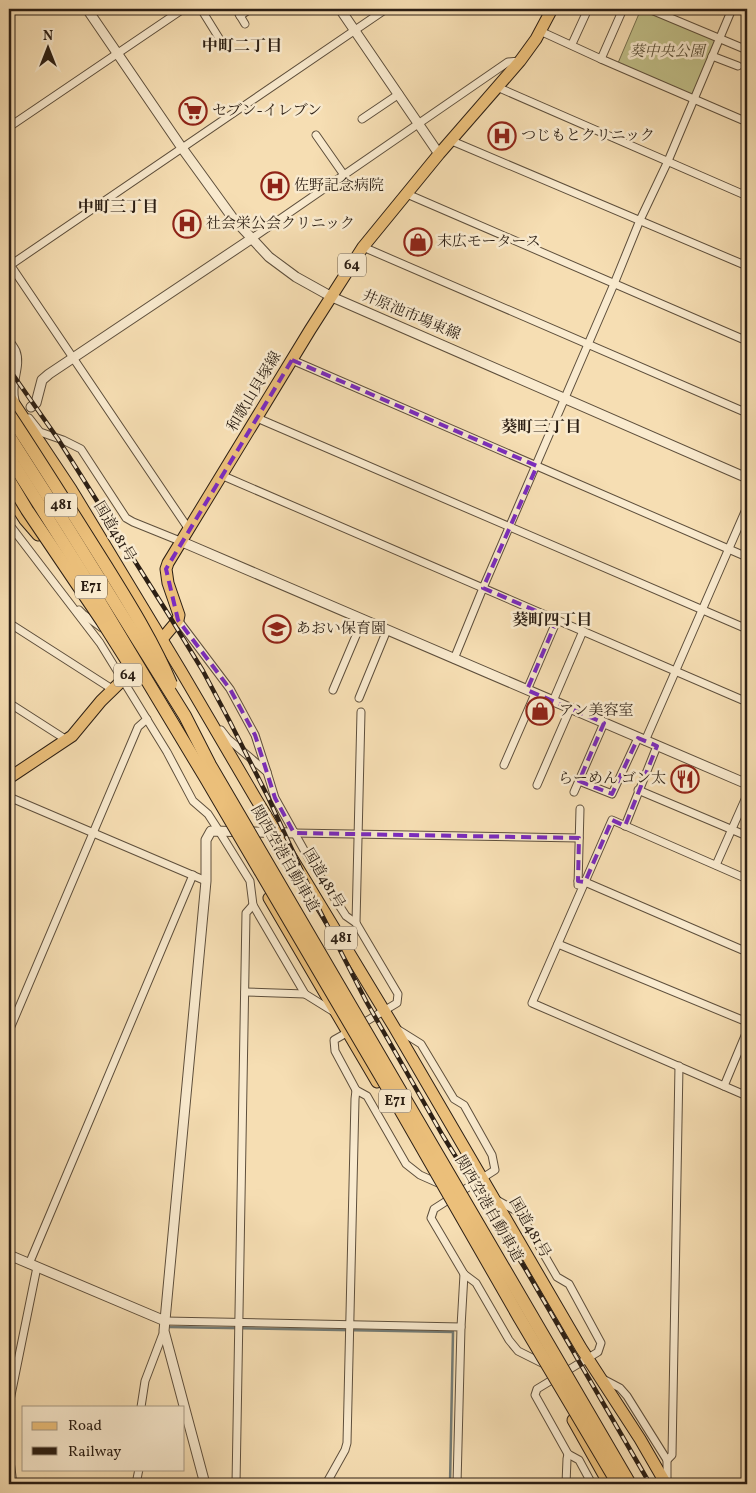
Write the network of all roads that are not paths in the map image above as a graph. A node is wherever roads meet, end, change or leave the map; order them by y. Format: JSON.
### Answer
{"nodes":[{"id":1,"x":87,"y":9,"type":"edge"},
{"id":2,"x":183,"y":9,"type":"edge"},
{"id":3,"x":201,"y":9,"type":"edge"},
{"id":4,"x":236,"y":9,"type":"edge"},
{"id":5,"x":250,"y":9,"type":"edge"},
{"id":6,"x":340,"y":9,"type":"edge"},
{"id":7,"x":386,"y":9,"type":"edge"},
{"id":8,"x":552,"y":9,"type":"edge"},
{"id":9,"x":588,"y":9,"type":"edge"},
{"id":10,"x":623,"y":9,"type":"edge"},
{"id":11,"x":649,"y":9,"type":"edge"},
{"id":12,"x":732,"y":9,"type":"edge"},
{"id":13,"x":240,"y":16,"type":"junction"},
{"id":14,"x":245,"y":24,"type":"dead end"},
{"id":15,"x":355,"y":30,"type":"junction"},
{"id":16,"x":540,"y":31,"type":"junction"},
{"id":17,"x":219,"y":38,"type":"dead end"},
{"id":18,"x":720,"y":39,"type":"junction"},
{"id":19,"x":572,"y":44,"type":"junction"},
{"id":20,"x":747,"y":50,"type":"edge"},
{"id":21,"x":117,"y":53,"type":"junction"},
{"id":22,"x":712,"y":56,"type":"junction"},
{"id":23,"x":601,"y":59,"type":"junction"},
{"id":24,"x":520,"y":60,"type":"junction"},
{"id":25,"x":738,"y":66,"type":"dead end"},
{"id":26,"x":497,"y":87,"type":"junction"},
{"id":27,"x":399,"y":94,"type":"junction"},
{"id":28,"x":694,"y":100,"type":"junction"},
{"id":29,"x":362,"y":119,"type":"dead end"},
{"id":30,"x":747,"y":122,"type":"edge"},
{"id":31,"x":419,"y":123,"type":"junction"},
{"id":32,"x":9,"y":127,"type":"edge"},
{"id":33,"x":316,"y":134,"type":"dead end"},
{"id":34,"x":452,"y":141,"type":"junction"},
{"id":35,"x":182,"y":148,"type":"junction"},
{"id":36,"x":439,"y":154,"type":"junction"},
{"id":37,"x":668,"y":161,"type":"junction"},
{"id":38,"x":344,"y":175,"type":"junction"},
{"id":39,"x":407,"y":194,"type":"junction"},
{"id":40,"x":747,"y":196,"type":"edge"},
{"id":41,"x":640,"y":220,"type":"junction"},
{"id":42,"x":251,"y":238,"type":"junction"},
{"id":43,"x":363,"y":247,"type":"junction"},
{"id":44,"x":9,"y":265,"type":"edge"},
{"id":45,"x":747,"y":266,"type":"edge"},
{"id":46,"x":614,"y":284,"type":"junction"},
{"id":47,"x":332,"y":297,"type":"junction"},
{"id":48,"x":9,"y":340,"type":"edge"},
{"id":49,"x":747,"y":341,"type":"edge"},
{"id":50,"x":588,"y":344,"type":"junction"},
{"id":51,"x":73,"y":358,"type":"junction"},
{"id":52,"x":292,"y":360,"type":"junction"},
{"id":53,"x":9,"y":396,"type":"edge"},
{"id":54,"x":565,"y":398,"type":"junction"},
{"id":55,"x":31,"y":407,"type":"dead end"},
{"id":56,"x":747,"y":413,"type":"edge"},
{"id":57,"x":9,"y":414,"type":"edge"},
{"id":58,"x":257,"y":418,"type":"junction"},
{"id":59,"x":9,"y":427,"type":"edge"},
{"id":60,"x":9,"y":436,"type":"edge"},
{"id":61,"x":9,"y":457,"type":"edge"},
{"id":62,"x":9,"y":464,"type":"edge"},
{"id":63,"x":537,"y":466,"type":"junction"},
{"id":64,"x":221,"y":475,"type":"junction"},
{"id":65,"x":747,"y":478,"type":"edge"},
{"id":66,"x":9,"y":480,"type":"edge"},
{"id":67,"x":9,"y":495,"type":"edge"},
{"id":68,"x":747,"y":507,"type":"edge"},
{"id":69,"x":9,"y":524,"type":"edge"},
{"id":70,"x":510,"y":527,"type":"junction"},
{"id":71,"x":188,"y":528,"type":"junction"},
{"id":72,"x":180,"y":541,"type":"junction"},
{"id":73,"x":728,"y":549,"type":"junction"},
{"id":74,"x":747,"y":557,"type":"edge"},
{"id":75,"x":42,"y":567,"type":"junction"},
{"id":76,"x":123,"y":575,"type":"junction"},
{"id":77,"x":483,"y":588,"type":"junction"},
{"id":78,"x":98,"y":606,"type":"junction"},
{"id":79,"x":702,"y":610,"type":"junction"},
{"id":80,"x":178,"y":620,"type":"junction"},
{"id":81,"x":363,"y":620,"type":"junction"},
{"id":82,"x":557,"y":620,"type":"junction"},
{"id":83,"x":9,"y":623,"type":"edge"},
{"id":84,"x":747,"y":629,"type":"edge"},
{"id":85,"x":387,"y":630,"type":"junction"},
{"id":86,"x":583,"y":631,"type":"junction"},
{"id":87,"x":119,"y":640,"type":"junction"},
{"id":88,"x":161,"y":640,"type":"junction"},
{"id":89,"x":454,"y":658,"type":"junction"},
{"id":90,"x":136,"y":668,"type":"junction"},
{"id":91,"x":676,"y":671,"type":"junction"},
{"id":92,"x":124,"y":680,"type":"junction"},
{"id":93,"x":112,"y":689,"type":"junction"},
{"id":94,"x":333,"y":690,"type":"dead end"},
{"id":95,"x":531,"y":692,"type":"junction"},
{"id":96,"x":358,"y":698,"type":"dead end"},
{"id":97,"x":553,"y":701,"type":"junction"},
{"id":98,"x":747,"y":702,"type":"edge"},
{"id":99,"x":9,"y":703,"type":"edge"},
{"id":100,"x":570,"y":709,"type":"junction"},
{"id":101,"x":205,"y":711,"type":"junction"},
{"id":102,"x":361,"y":712,"type":"dead end"},
{"id":103,"x":185,"y":716,"type":"junction"},
{"id":104,"x":170,"y":718,"type":"junction"},
{"id":105,"x":148,"y":719,"type":"junction"},
{"id":106,"x":604,"y":723,"type":"junction"},
{"id":107,"x":642,"y":740,"type":"junction"},
{"id":108,"x":64,"y":741,"type":"junction"},
{"id":109,"x":657,"y":746,"type":"junction"},
{"id":110,"x":504,"y":765,"type":"dead end"},
{"id":111,"x":267,"y":772,"type":"junction"},
{"id":112,"x":9,"y":778,"type":"edge"},
{"id":113,"x":579,"y":781,"type":"junction"},
{"id":114,"x":747,"y":784,"type":"edge"},
{"id":115,"x":537,"y":785,"type":"dead end"},
{"id":116,"x":638,"y":790,"type":"junction"},
{"id":117,"x":574,"y":792,"type":"dead end"},
{"id":118,"x":747,"y":795,"type":"edge"},
{"id":119,"x":9,"y":797,"type":"edge"},
{"id":120,"x":580,"y":809,"type":"dead end"},
{"id":121,"x":625,"y":826,"type":"junction"},
{"id":122,"x":732,"y":829,"type":"junction"},
{"id":123,"x":225,"y":831,"type":"junction"},
{"id":124,"x":93,"y":832,"type":"junction"},
{"id":125,"x":277,"y":832,"type":"junction"},
{"id":126,"x":294,"y":832,"type":"junction"},
{"id":127,"x":359,"y":834,"type":"junction"},
{"id":128,"x":747,"y":836,"type":"edge"},
{"id":129,"x":579,"y":838,"type":"junction"},
{"id":130,"x":716,"y":865,"type":"junction"},
{"id":131,"x":193,"y":875,"type":"junction"},
{"id":132,"x":747,"y":878,"type":"edge"},
{"id":133,"x":206,"y":881,"type":"junction"},
{"id":134,"x":582,"y":882,"type":"junction"},
{"id":135,"x":253,"y":905,"type":"junction"},
{"id":136,"x":356,"y":923,"type":"junction"},
{"id":137,"x":558,"y":944,"type":"junction"},
{"id":138,"x":747,"y":952,"type":"edge"},
{"id":139,"x":245,"y":992,"type":"junction"},
{"id":140,"x":305,"y":994,"type":"junction"},
{"id":141,"x":384,"y":1011,"type":"junction"},
{"id":142,"x":336,"y":1014,"type":"junction"},
{"id":143,"x":747,"y":1022,"type":"edge"},
{"id":144,"x":394,"y":1027,"type":"junction"},
{"id":145,"x":9,"y":1031,"type":"edge"},
{"id":146,"x":747,"y":1031,"type":"edge"},
{"id":147,"x":347,"y":1032,"type":"junction"},
{"id":148,"x":679,"y":1066,"type":"junction"},
{"id":149,"x":724,"y":1086,"type":"junction"},
{"id":150,"x":356,"y":1090,"type":"junction"},
{"id":151,"x":747,"y":1096,"type":"edge"},
{"id":152,"x":483,"y":1178,"type":"junction"},
{"id":153,"x":438,"y":1183,"type":"junction"},
{"id":154,"x":495,"y":1199,"type":"junction"},
{"id":155,"x":448,"y":1200,"type":"junction"},
{"id":156,"x":9,"y":1255,"type":"edge"},
{"id":157,"x":33,"y":1266,"type":"junction"},
{"id":158,"x":464,"y":1274,"type":"junction"},
{"id":159,"x":165,"y":1321,"type":"junction"},
{"id":160,"x":238,"y":1323,"type":"junction"},
{"id":161,"x":350,"y":1325,"type":"junction"},
{"id":162,"x":461,"y":1327,"type":"junction"},
{"id":163,"x":164,"y":1331,"type":"junction"},
{"id":164,"x":157,"y":1349,"type":"junction"},
{"id":165,"x":169,"y":1350,"type":"junction"},
{"id":166,"x":588,"y":1358,"type":"junction"},
{"id":167,"x":542,"y":1364,"type":"junction"},
{"id":168,"x":600,"y":1378,"type":"junction"},
{"id":169,"x":551,"y":1380,"type":"junction"},
{"id":170,"x":11,"y":1390,"type":"edge"},
{"id":171,"x":9,"y":1405,"type":"edge"},
{"id":172,"x":141,"y":1406,"type":"edge"},
{"id":173,"x":184,"y":1406,"type":"edge"},
{"id":174,"x":185,"y":1410,"type":"edge"},
{"id":175,"x":9,"y":1453,"type":"edge"},
{"id":176,"x":568,"y":1454,"type":"junction"},
{"id":177,"x":667,"y":1460,"type":"junction"},
{"id":178,"x":139,"y":1470,"type":"edge"},
{"id":179,"x":13,"y":1484,"type":"edge"},
{"id":180,"x":136,"y":1484,"type":"edge"},
{"id":181,"x":205,"y":1484,"type":"edge"},
{"id":182,"x":236,"y":1484,"type":"edge"},
{"id":183,"x":326,"y":1484,"type":"edge"},
{"id":184,"x":457,"y":1484,"type":"edge"},
{"id":185,"x":566,"y":1484,"type":"edge"},
{"id":186,"x":592,"y":1484,"type":"edge"},
{"id":187,"x":609,"y":1484,"type":"edge"},
{"id":188,"x":618,"y":1484,"type":"edge"},
{"id":189,"x":630,"y":1484,"type":"edge"},
{"id":190,"x":667,"y":1484,"type":"edge"}],
"edges":[{"from":1,"to":21,"type":"street","name":"井原池市場東線"},
{"from":2,"to":21,"type":"street"},
{"from":3,"to":17,"type":"street"},
{"from":4,"to":13,"type":"street"},
{"from":5,"to":13,"type":"street"},
{"from":6,"to":15,"type":"street"},
{"from":7,"to":15,"type":"street"},
{"from":8,"to":16,"type":"main road","name":"和歌山貝塚線","number":"64"},
{"from":9,"to":19,"type":"street"},
{"from":10,"to":23,"type":"street"},
{"from":11,"to":18,"type":"street"},
{"from":12,"to":18,"type":"street"},
{"from":13,"to":14,"type":"street"},
{"from":15,"to":27,"type":"street"},
{"from":15,"to":35,"type":"street"},
{"from":16,"to":19,"type":"street"},
{"from":16,"to":24,"type":"main road","name":"和歌山貝塚線","number":"64"},
{"from":18,"to":20,"type":"street"},
{"from":18,"to":22,"type":"street"},
{"from":19,"to":23,"type":"street"},
{"from":21,"to":32,"type":"street"},
{"from":21,"to":35,"type":"street","name":"井原池市場東線"},
{"from":22,"to":25,"type":"street"},
{"from":22,"to":28,"type":"street"},
{"from":23,"to":28,"type":"street"},
{"from":24,"to":26,"type":"main road","name":"和歌山貝塚線","number":"64"},
{"from":24,"to":31,"type":"street"},
{"from":26,"to":34,"type":"main road","name":"和歌山貝塚線","number":"64"},
{"from":26,"to":37,"type":"street"},
{"from":27,"to":29,"type":"street"},
{"from":27,"to":31,"type":"street"},
{"from":28,"to":30,"type":"street"},
{"from":28,"to":37,"type":"street"},
{"from":31,"to":36,"type":"street"},
{"from":31,"to":38,"type":"street"},
{"from":33,"to":38,"type":"street"},
{"from":34,"to":36,"type":"main road","name":"和歌山貝塚線","number":"64"},
{"from":34,"to":41,"type":"street"},
{"from":35,"to":42,"type":"street","name":"井原池市場東線"},
{"from":35,"to":44,"type":"street"},
{"from":36,"to":39,"type":"main road","name":"和歌山貝塚線","number":"64"},
{"from":37,"to":40,"type":"street"},
{"from":37,"to":41,"type":"street"},
{"from":38,"to":42,"type":"street"},
{"from":39,"to":43,"type":"main road","name":"和歌山貝塚線","number":"64"},
{"from":39,"to":46,"type":"street"},
{"from":41,"to":45,"type":"street"},
{"from":41,"to":46,"type":"street"},
{"from":42,"to":47,"type":"street","name":"井原池市場東線"},
{"from":42,"to":51,"type":"street"},
{"from":43,"to":47,"type":"main road","name":"和歌山貝塚線","number":"64"},
{"from":43,"to":50,"type":"street"},
{"from":44,"to":51,"type":"street"},
{"from":46,"to":49,"type":"street"},
{"from":46,"to":50,"type":"street"},
{"from":47,"to":52,"type":"main road","name":"和歌山貝塚線","number":"64"},
{"from":47,"to":54,"type":"street","name":"井原池市場東線"},
{"from":48,"to":72,"type":"street"},
{"from":50,"to":54,"type":"street"},
{"from":50,"to":56,"type":"street"},
{"from":51,"to":55,"type":"street"},
{"from":51,"to":71,"type":"street"},
{"from":52,"to":58,"type":"main road","name":"和歌山貝塚線","number":"64"},
{"from":52,"to":63,"type":"street"},
{"from":53,"to":76,"type":"main road","name":"国道481号","number":"481"},
{"from":54,"to":63,"type":"street"},
{"from":54,"to":65,"type":"street","name":"井原池市場東線"},
{"from":57,"to":103,"type":"highway","bridge":true},
{"from":58,"to":64,"type":"main road","name":"和歌山貝塚線","number":"64"},
{"from":58,"to":70,"type":"street"},
{"from":59,"to":76,"type":"main road","number":"481"},
{"from":60,"to":103,"type":"highway","name":"関西空港自動車道","number":"E71","bridge":true},
{"from":61,"to":104,"type":"highway","name":"関西空港自動車道","number":"E71","bridge":true},
{"from":62,"to":78,"type":"main road","number":"481"},
{"from":63,"to":70,"type":"street"},
{"from":63,"to":73,"type":"street"},
{"from":64,"to":71,"type":"main road","name":"和歌山貝塚線","number":"64"},
{"from":64,"to":77,"type":"street"},
{"from":66,"to":104,"type":"highway","bridge":true},
{"from":67,"to":78,"type":"main road","number":"481"},
{"from":68,"to":73,"type":"street"},
{"from":69,"to":75,"type":"street"},
{"from":70,"to":77,"type":"street"},
{"from":70,"to":79,"type":"street"},
{"from":71,"to":72,"type":"main road","name":"和歌山貝塚線","number":"64"},
{"from":72,"to":80,"type":"main road","name":"和歌山貝塚線","number":"64"},
{"from":72,"to":81,"type":"street"},
{"from":73,"to":74,"type":"street"},
{"from":73,"to":79,"type":"street"},
{"from":75,"to":87,"type":"street"},
{"from":75,"to":92,"type":"street"},
{"from":76,"to":88,"type":"main road","name":"国道481号","number":"481"},
{"from":77,"to":82,"type":"street"},
{"from":77,"to":89,"type":"street"},
{"from":78,"to":87,"type":"main road","number":"481"},
{"from":79,"to":84,"type":"street"},
{"from":79,"to":91,"type":"street"},
{"from":80,"to":88,"type":"main road","number":"64"},
{"from":80,"to":111,"type":"street"},
{"from":81,"to":85,"type":"street"},
{"from":81,"to":94,"type":"street"},
{"from":82,"to":86,"type":"street"},
{"from":82,"to":95,"type":"street"},
{"from":83,"to":93,"type":"street"},
{"from":85,"to":89,"type":"street"},
{"from":85,"to":96,"type":"street"},
{"from":86,"to":91,"type":"street"},
{"from":86,"to":97,"type":"street"},
{"from":87,"to":90,"type":"main road","number":"481"},
{"from":88,"to":90,"type":"main road","number":"64"},
{"from":88,"to":101,"type":"main road","name":"国道481号","number":"481"},
{"from":89,"to":95,"type":"street"},
{"from":90,"to":92,"type":"main road","number":"64"},
{"from":90,"to":123,"type":"main road","number":"481"},
{"from":91,"to":98,"type":"street"},
{"from":91,"to":107,"type":"street"},
{"from":92,"to":93,"type":"main road","number":"64"},
{"from":92,"to":105,"type":"street"},
{"from":93,"to":108,"type":"main road","number":"64"},
{"from":95,"to":97,"type":"street"},
{"from":95,"to":110,"type":"street"},
{"from":97,"to":100,"type":"street"},
{"from":99,"to":108,"type":"street"},
{"from":100,"to":106,"type":"street"},
{"from":100,"to":115,"type":"street"},
{"from":101,"to":111,"type":"street"},
{"from":101,"to":125,"type":"main road","name":"国道481号","number":"481"},
{"from":102,"to":127,"type":"street"},
{"from":103,"to":189,"type":"highway","name":"関西空港自動車道","number":"E71","bridge":true},
{"from":104,"to":188,"type":"highway","name":"関西空港自動車道","number":"E71","bridge":true},
{"from":105,"to":123,"type":"street"},
{"from":105,"to":124,"type":"street"},
{"from":106,"to":107,"type":"street"},
{"from":106,"to":113,"type":"street"},
{"from":107,"to":109,"type":"street"},
{"from":107,"to":113,"type":"street"},
{"from":108,"to":112,"type":"main road","number":"64"},
{"from":109,"to":114,"type":"street"},
{"from":109,"to":116,"type":"street"},
{"from":111,"to":126,"type":"street"},
{"from":113,"to":117,"type":"street"},
{"from":116,"to":121,"type":"street"},
{"from":116,"to":122,"type":"street"},
{"from":118,"to":122,"type":"street"},
{"from":119,"to":124,"type":"street"},
{"from":120,"to":129,"type":"street"},
{"from":121,"to":130,"type":"street"},
{"from":121,"to":134,"type":"street"},
{"from":122,"to":128,"type":"street"},
{"from":122,"to":130,"type":"street"},
{"from":123,"to":125,"type":"street"},
{"from":123,"to":133,"type":"street"},
{"from":123,"to":135,"type":"street"},
{"from":123,"to":142,"type":"main road","number":"481"},
{"from":124,"to":131,"type":"street"},
{"from":124,"to":145,"type":"street"},
{"from":125,"to":126,"type":"street"},
{"from":125,"to":141,"type":"main road","name":"国道481号","number":"481"},
{"from":126,"to":127,"type":"street"},
{"from":126,"to":136,"type":"street"},
{"from":127,"to":129,"type":"street"},
{"from":127,"to":136,"type":"street"},
{"from":129,"to":134,"type":"street"},
{"from":130,"to":132,"type":"street"},
{"from":131,"to":133,"type":"street"},
{"from":131,"to":157,"type":"street"},
{"from":133,"to":159,"type":"street"},
{"from":134,"to":137,"type":"street"},
{"from":134,"to":138,"type":"street"},
{"from":135,"to":139,"type":"street"},
{"from":135,"to":140,"type":"street"},
{"from":136,"to":141,"type":"street"},
{"from":137,"to":143,"type":"street"},
{"from":137,"to":148,"type":"street"},
{"from":139,"to":140,"type":"street"},
{"from":139,"to":160,"type":"street"},
{"from":140,"to":142,"type":"street"},
{"from":141,"to":144,"type":"main road","name":"国道481号","number":"481"},
{"from":141,"to":147,"type":"street"},
{"from":142,"to":147,"type":"main road","number":"481"},
{"from":144,"to":152,"type":"main road","name":"国道481号","number":"481"},
{"from":144,"to":152,"type":"street"},
{"from":146,"to":149,"type":"street"},
{"from":147,"to":150,"type":"street"},
{"from":147,"to":153,"type":"main road","number":"481"},
{"from":148,"to":149,"type":"street"},
{"from":148,"to":177,"type":"street"},
{"from":149,"to":151,"type":"street"},
{"from":150,"to":153,"type":"street"},
{"from":150,"to":161,"type":"street"},
{"from":152,"to":154,"type":"main road","name":"国道481号","number":"481"},
{"from":152,"to":155,"type":"street"},
{"from":153,"to":155,"type":"main road","number":"481"},
{"from":154,"to":166,"type":"main road","name":"国道481号","number":"481"},
{"from":154,"to":166,"type":"street"},
{"from":155,"to":158,"type":"street"},
{"from":155,"to":167,"type":"main road","number":"481"},
{"from":156,"to":157,"type":"street"},
{"from":157,"to":159,"type":"street"},
{"from":157,"to":170,"type":"street"},
{"from":158,"to":162,"type":"street"},
{"from":158,"to":167,"type":"street"},
{"from":159,"to":160,"type":"street"},
{"from":159,"to":163,"type":"street"},
{"from":160,"to":161,"type":"street"},
{"from":160,"to":182,"type":"street"},
{"from":161,"to":162,"type":"street"},
{"from":161,"to":183,"type":"street"},
{"from":162,"to":184,"type":"street"},
{"from":163,"to":164,"type":"street"},
{"from":163,"to":165,"type":"street"},
{"from":164,"to":165,"type":"street"},
{"from":164,"to":172,"type":"street"},
{"from":165,"to":173,"type":"street"},
{"from":166,"to":168,"type":"main road","name":"国道481号","number":"481"},
{"from":166,"to":169,"type":"street"},
{"from":167,"to":169,"type":"main road","number":"481"},
{"from":168,"to":177,"type":"street"},
{"from":168,"to":190,"type":"main road","name":"国道481号","number":"481"},
{"from":169,"to":176,"type":"street"},
{"from":169,"to":187,"type":"main road","number":"481"},
{"from":170,"to":171,"type":"street"},
{"from":174,"to":181,"type":"street"},
{"from":175,"to":179,"type":"street"},
{"from":176,"to":185,"type":"street"},
{"from":176,"to":186,"type":"street"},
{"from":177,"to":190,"type":"street"},
{"from":178,"to":180,"type":"street"}]}
